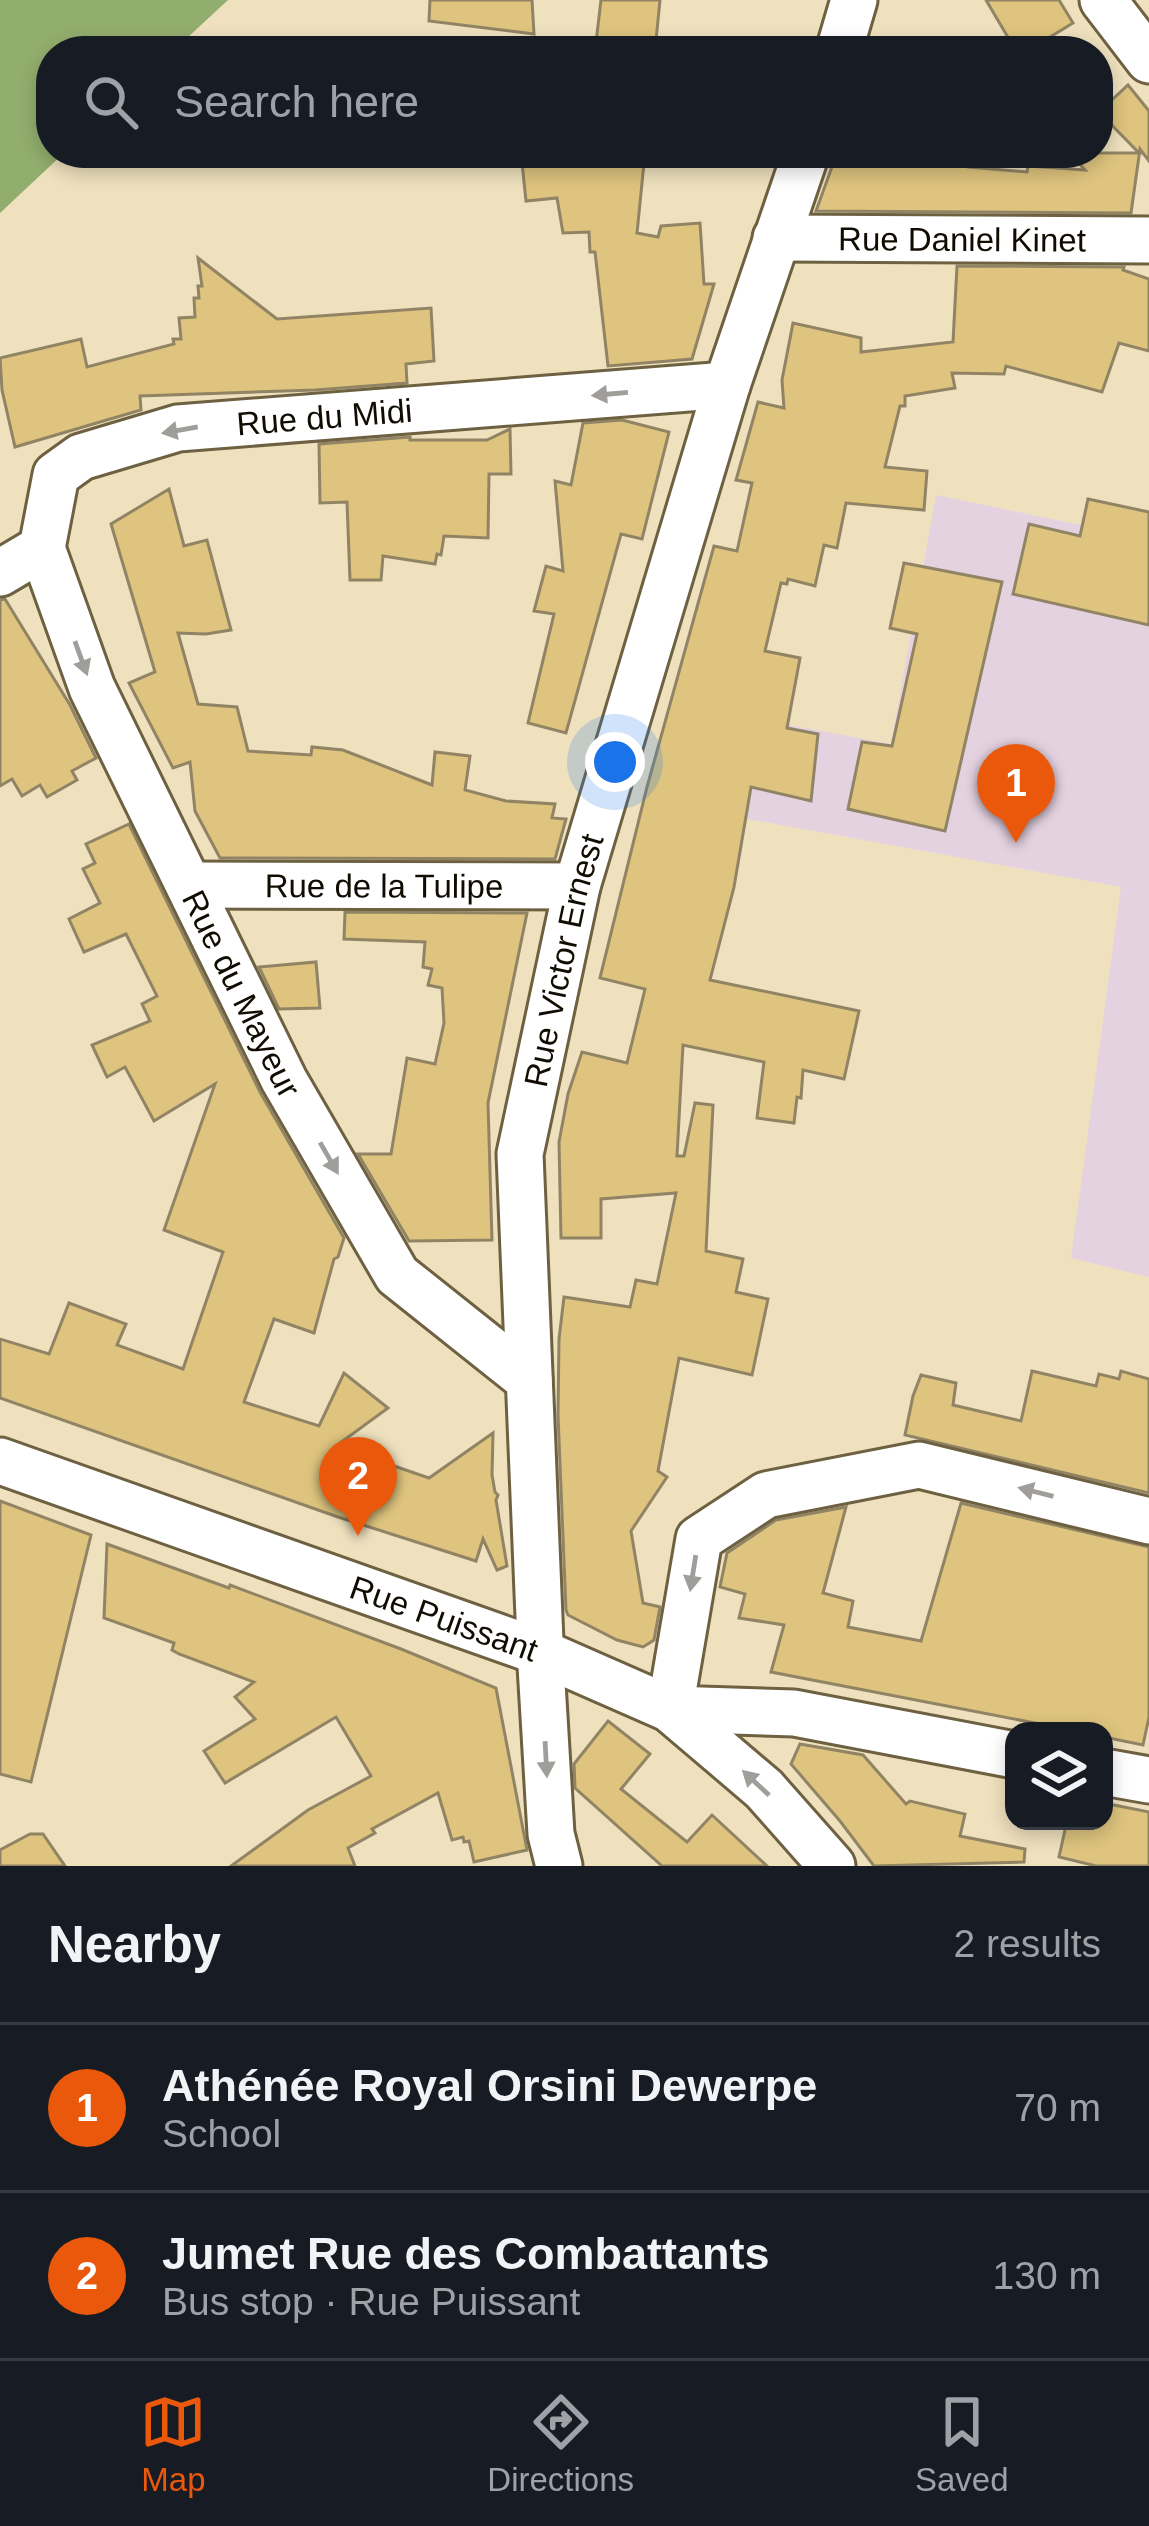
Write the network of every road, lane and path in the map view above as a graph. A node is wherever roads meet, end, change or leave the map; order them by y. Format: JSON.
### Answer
{"nodes":[{"id":1,"x":854,"y":0,"type":"edge"},
{"id":2,"x":1103,"y":0,"type":"edge"},
{"id":3,"x":843,"y":36,"type":"edge"},
{"id":4,"x":1149,"y":60,"type":"edge"},
{"id":5,"x":801,"y":168,"type":"edge"},
{"id":6,"x":776,"y":238,"type":"junction"},
{"id":7,"x":1149,"y":240,"type":"edge"},
{"id":8,"x":727,"y":385,"type":"junction"},
{"id":9,"x":42,"y":548,"type":"junction"},
{"id":10,"x":0,"y":573,"type":"edge"},
{"id":11,"x":189,"y":885,"type":"junction"},
{"id":12,"x":577,"y":886,"type":"junction"},
{"id":13,"x":529,"y":1380,"type":"junction"},
{"id":14,"x":0,"y":1461,"type":"edge"},
{"id":15,"x":1149,"y":1521,"type":"edge"},
{"id":16,"x":540,"y":1652,"type":"junction"},
{"id":17,"x":670,"y":1708,"type":"junction"},
{"id":18,"x":1005,"y":1753,"type":"edge"},
{"id":19,"x":1113,"y":1774,"type":"edge"},
{"id":20,"x":1149,"y":1780,"type":"edge"},
{"id":21,"x":559,"y":1866,"type":"edge"},
{"id":22,"x":832,"y":1866,"type":"edge"}],
"edges":[{"from":1,"to":3,"type":"street"},
{"from":2,"to":4,"type":"street"},
{"from":5,"to":6,"type":"street","name":"Rue Victor Ernest"},
{"from":6,"to":7,"type":"street","name":"Rue Daniel Kinet"},
{"from":6,"to":8,"type":"street","name":"Rue Victor Ernest"},
{"from":8,"to":9,"type":"street","name":"Rue du Midi","one_way":true},
{"from":8,"to":12,"type":"street","name":"Rue Victor Ernest"},
{"from":9,"to":10,"type":"street"},
{"from":9,"to":11,"type":"street","name":"Rue du Mayeur","one_way":true},
{"from":11,"to":12,"type":"street","name":"Rue de la Tulipe"},
{"from":11,"to":13,"type":"street","name":"Rue du Mayeur","one_way":true},
{"from":12,"to":13,"type":"street","name":"Rue Victor Ernest"},
{"from":13,"to":16,"type":"street","name":"Rue Victor Ernest"},
{"from":14,"to":16,"type":"street","name":"Rue Puissant"},
{"from":15,"to":17,"type":"street","one_way":true},
{"from":16,"to":17,"type":"street","name":"Rue Puissant"},
{"from":16,"to":21,"type":"street","name":"Rue Victor Ernest","one_way":true},
{"from":17,"to":18,"type":"street"},
{"from":22,"to":17,"type":"street","name":"Rue Puissant","one_way":true},
{"from":19,"to":20,"type":"street"}]}
